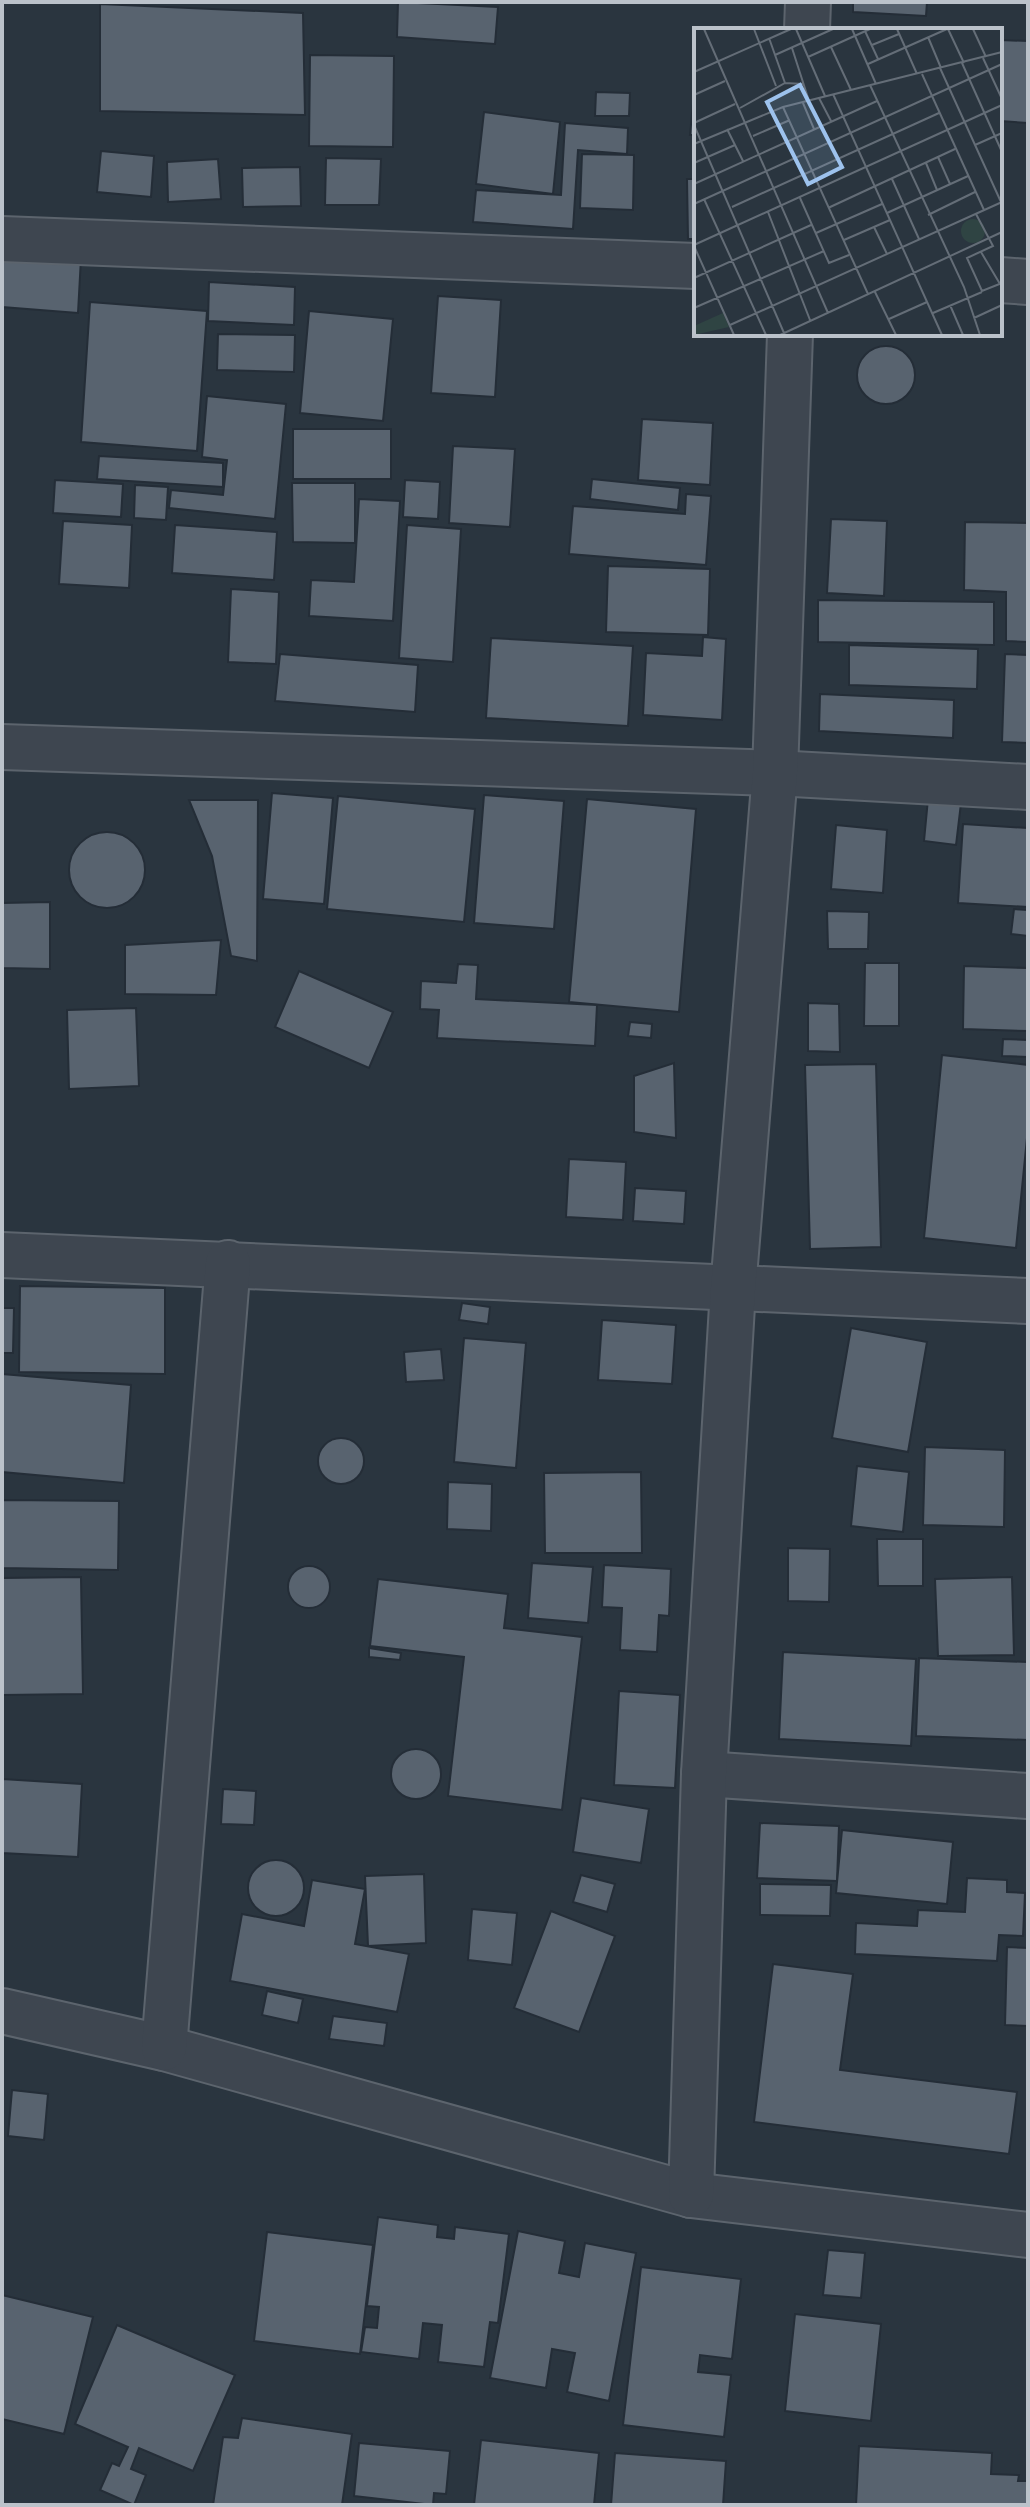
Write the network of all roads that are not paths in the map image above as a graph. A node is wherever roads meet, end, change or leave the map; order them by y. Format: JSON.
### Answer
{"nodes":[{"id":1,"x":808,"y":2,"type":"edge"},
{"id":2,"x":807,"y":28,"type":"edge"},
{"id":3,"x":2,"y":239,"type":"edge"},
{"id":4,"x":694,"y":266,"type":"edge"},
{"id":5,"x":1002,"y":280,"type":"edge"},
{"id":6,"x":1028,"y":282,"type":"edge"},
{"id":7,"x":790,"y":336,"type":"edge"},
{"id":8,"x":2,"y":747,"type":"edge"},
{"id":9,"x":775,"y":773,"type":"junction"},
{"id":10,"x":1028,"y":787,"type":"edge"},
{"id":11,"x":2,"y":1255,"type":"edge"},
{"id":12,"x":228,"y":1263,"type":"junction"},
{"id":13,"x":733,"y":1289,"type":"junction"},
{"id":14,"x":1028,"y":1301,"type":"edge"},
{"id":15,"x":704,"y":1774,"type":"junction"},
{"id":16,"x":1028,"y":1796,"type":"edge"},
{"id":17,"x":2,"y":2011,"type":"edge"},
{"id":18,"x":164,"y":2048,"type":"junction"},
{"id":19,"x":691,"y":2195,"type":"junction"},
{"id":20,"x":1028,"y":2235,"type":"edge"}],
"edges":[{"from":1,"to":2,"type":"street"},
{"from":3,"to":4,"type":"street"},
{"from":5,"to":6,"type":"street"},
{"from":7,"to":9,"type":"street"},
{"from":8,"to":9,"type":"street"},
{"from":9,"to":10,"type":"street"},
{"from":9,"to":13,"type":"street"},
{"from":11,"to":12,"type":"street"},
{"from":12,"to":13,"type":"street"},
{"from":12,"to":18,"type":"street"},
{"from":13,"to":14,"type":"street"},
{"from":13,"to":15,"type":"street"},
{"from":15,"to":16,"type":"street"},
{"from":15,"to":19,"type":"street"},
{"from":17,"to":18,"type":"street"},
{"from":18,"to":19,"type":"street"},
{"from":19,"to":20,"type":"street"}]}
